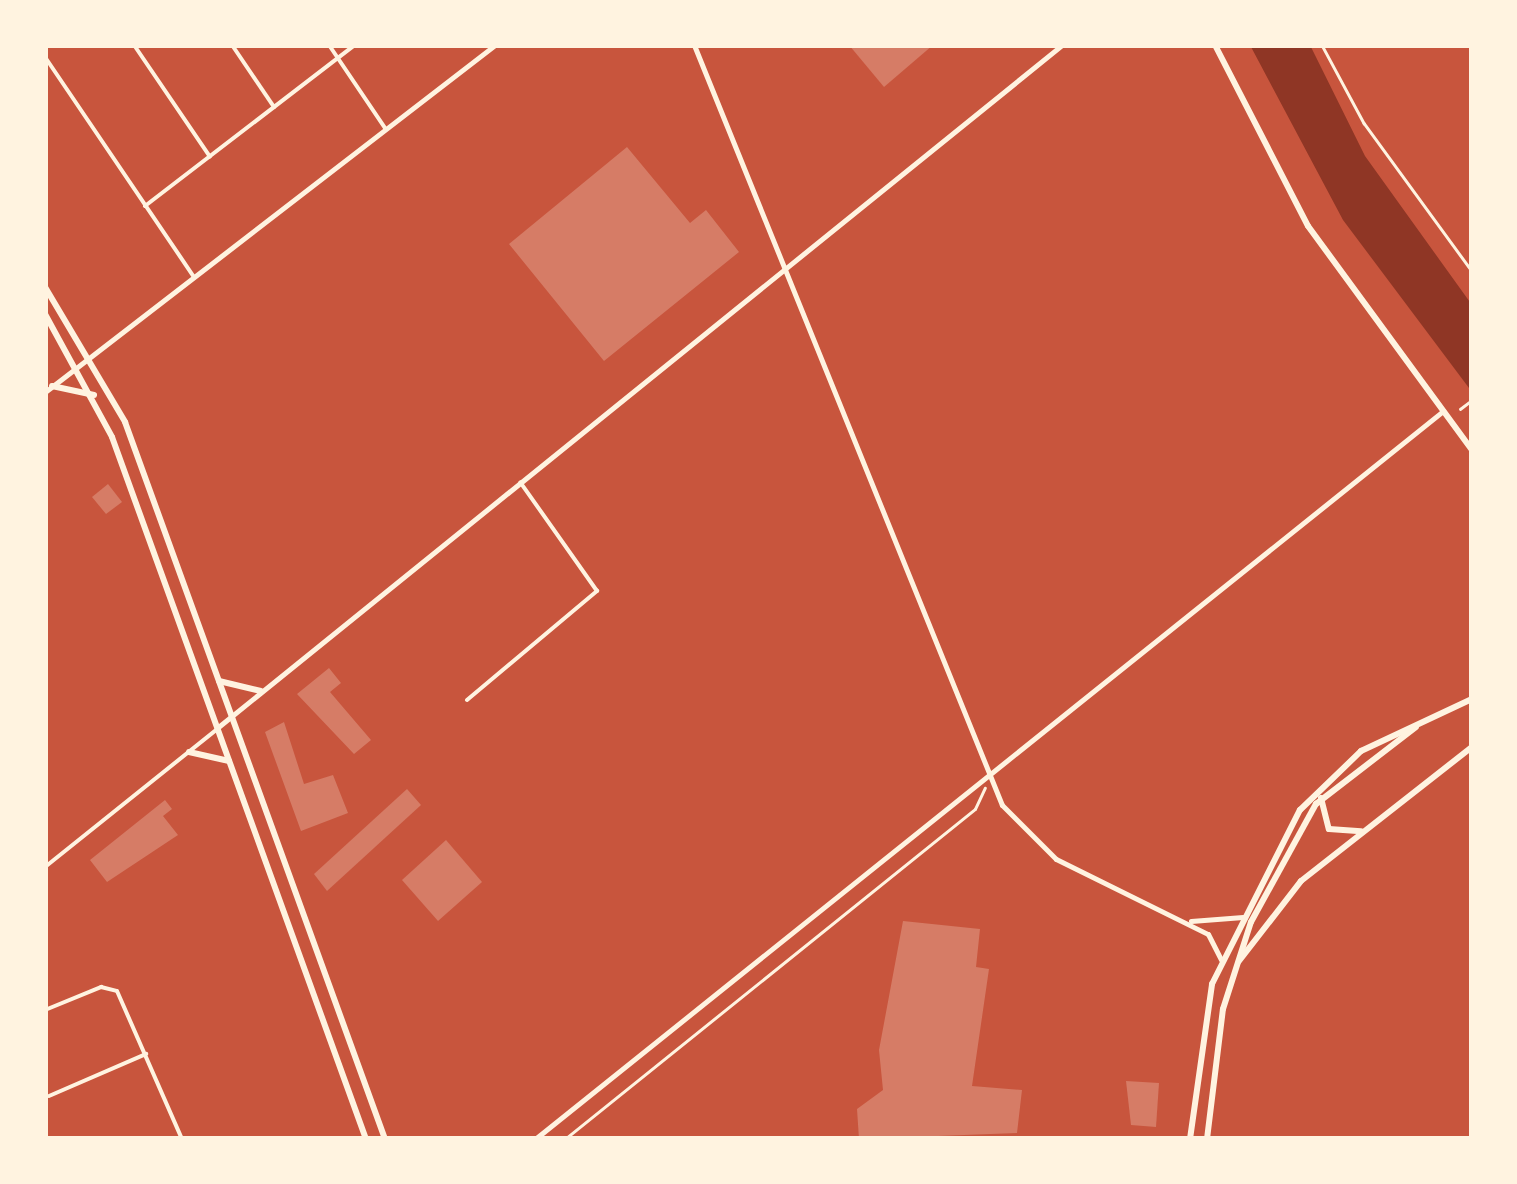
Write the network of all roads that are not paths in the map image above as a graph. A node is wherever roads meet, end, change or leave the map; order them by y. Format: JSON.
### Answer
{"nodes":[{"id":1,"x":134,"y":45,"type":"edge"},
{"id":2,"x":232,"y":45,"type":"edge"},
{"id":3,"x":329,"y":45,"type":"edge"},
{"id":4,"x":355,"y":45,"type":"edge"},
{"id":5,"x":495,"y":45,"type":"edge"},
{"id":6,"x":694,"y":45,"type":"edge"},
{"id":7,"x":1062,"y":45,"type":"edge"},
{"id":8,"x":1215,"y":45,"type":"edge"},
{"id":9,"x":45,"y":57,"type":"edge"},
{"id":10,"x":338,"y":58,"type":"junction"},
{"id":11,"x":274,"y":108,"type":"junction"},
{"id":12,"x":386,"y":129,"type":"junction"},
{"id":13,"x":210,"y":158,"type":"junction"},
{"id":14,"x":145,"y":206,"type":"junction"},
{"id":15,"x":779,"y":273,"type":"junction"},
{"id":16,"x":194,"y":277,"type":"junction"},
{"id":17,"x":45,"y":287,"type":"edge"},
{"id":18,"x":45,"y":314,"type":"edge"},
{"id":19,"x":91,"y":355,"type":"junction"},
{"id":20,"x":78,"y":365,"type":"junction"},
{"id":21,"x":49,"y":389,"type":"edge"},
{"id":22,"x":95,"y":396,"type":"junction"},
{"id":23,"x":1446,"y":410,"type":"junction"},
{"id":24,"x":1472,"y":450,"type":"edge"},
{"id":25,"x":520,"y":482,"type":"junction"},
{"id":26,"x":218,"y":681,"type":"junction"},
{"id":27,"x":260,"y":692,"type":"junction"},
{"id":28,"x":1472,"y":699,"type":"edge"},
{"id":29,"x":467,"y":700,"type":"dead end"},
{"id":30,"x":232,"y":716,"type":"junction"},
{"id":31,"x":1425,"y":720,"type":"junction"},
{"id":32,"x":217,"y":728,"type":"junction"},
{"id":33,"x":1472,"y":748,"type":"edge"},
{"id":34,"x":189,"y":752,"type":"junction"},
{"id":35,"x":229,"y":761,"type":"junction"},
{"id":36,"x":987,"y":777,"type":"junction"},
{"id":37,"x":1321,"y":798,"type":"junction"},
{"id":38,"x":1362,"y":831,"type":"junction"},
{"id":39,"x":45,"y":867,"type":"edge"},
{"id":40,"x":1244,"y":917,"type":"junction"},
{"id":41,"x":1183,"y":919,"type":"junction"},
{"id":42,"x":1221,"y":960,"type":"junction"},
{"id":43,"x":1234,"y":969,"type":"junction"},
{"id":44,"x":45,"y":1010,"type":"edge"},
{"id":45,"x":146,"y":1054,"type":"junction"},
{"id":46,"x":49,"y":1096,"type":"dead end"},
{"id":47,"x":182,"y":1139,"type":"edge"},
{"id":48,"x":366,"y":1139,"type":"edge"},
{"id":49,"x":385,"y":1139,"type":"edge"},
{"id":50,"x":536,"y":1139,"type":"edge"},
{"id":51,"x":1190,"y":1139,"type":"edge"},
{"id":52,"x":1207,"y":1139,"type":"edge"}],
"edges":[{"from":1,"to":13,"type":"street"},
{"from":2,"to":11,"type":"street"},
{"from":3,"to":10,"type":"street"},
{"from":4,"to":10,"type":"street"},
{"from":5,"to":12,"type":"street"},
{"from":6,"to":15,"type":"street"},
{"from":7,"to":15,"type":"street"},
{"from":8,"to":23,"type":"main road"},
{"from":9,"to":14,"type":"street"},
{"from":10,"to":11,"type":"street"},
{"from":10,"to":12,"type":"street"},
{"from":11,"to":13,"type":"street"},
{"from":12,"to":16,"type":"street"},
{"from":13,"to":14,"type":"street"},
{"from":14,"to":16,"type":"street"},
{"from":15,"to":25,"type":"street"},
{"from":15,"to":36,"type":"street"},
{"from":16,"to":19,"type":"street"},
{"from":17,"to":19,"type":"main road"},
{"from":18,"to":20,"type":"main road"},
{"from":19,"to":20,"type":"street"},
{"from":19,"to":26,"type":"main road"},
{"from":20,"to":21,"type":"street"},
{"from":20,"to":22,"type":"main road"},
{"from":21,"to":22,"type":"main road"},
{"from":22,"to":32,"type":"main road"},
{"from":23,"to":24,"type":"main road"},
{"from":23,"to":36,"type":"street"},
{"from":25,"to":27,"type":"street"},
{"from":25,"to":29,"type":"street"},
{"from":26,"to":27,"type":"main road"},
{"from":26,"to":30,"type":"main road"},
{"from":27,"to":30,"type":"street"},
{"from":28,"to":31,"type":"main road"},
{"from":30,"to":32,"type":"street"},
{"from":30,"to":49,"type":"main road"},
{"from":31,"to":37,"type":"main road"},
{"from":31,"to":40,"type":"main road"},
{"from":32,"to":34,"type":"street"},
{"from":32,"to":35,"type":"main road"},
{"from":33,"to":38,"type":"main road"},
{"from":34,"to":35,"type":"main road"},
{"from":34,"to":39,"type":"street"},
{"from":35,"to":48,"type":"main road"},
{"from":36,"to":41,"type":"street"},
{"from":36,"to":50,"type":"street"},
{"from":37,"to":38,"type":"main road"},
{"from":37,"to":43,"type":"main road"},
{"from":38,"to":43,"type":"main road"},
{"from":40,"to":41,"type":"street"},
{"from":40,"to":42,"type":"main road"},
{"from":41,"to":42,"type":"street"},
{"from":42,"to":51,"type":"main road"},
{"from":43,"to":52,"type":"main road"},
{"from":44,"to":45,"type":"street"},
{"from":45,"to":46,"type":"street"},
{"from":45,"to":47,"type":"street"}]}
